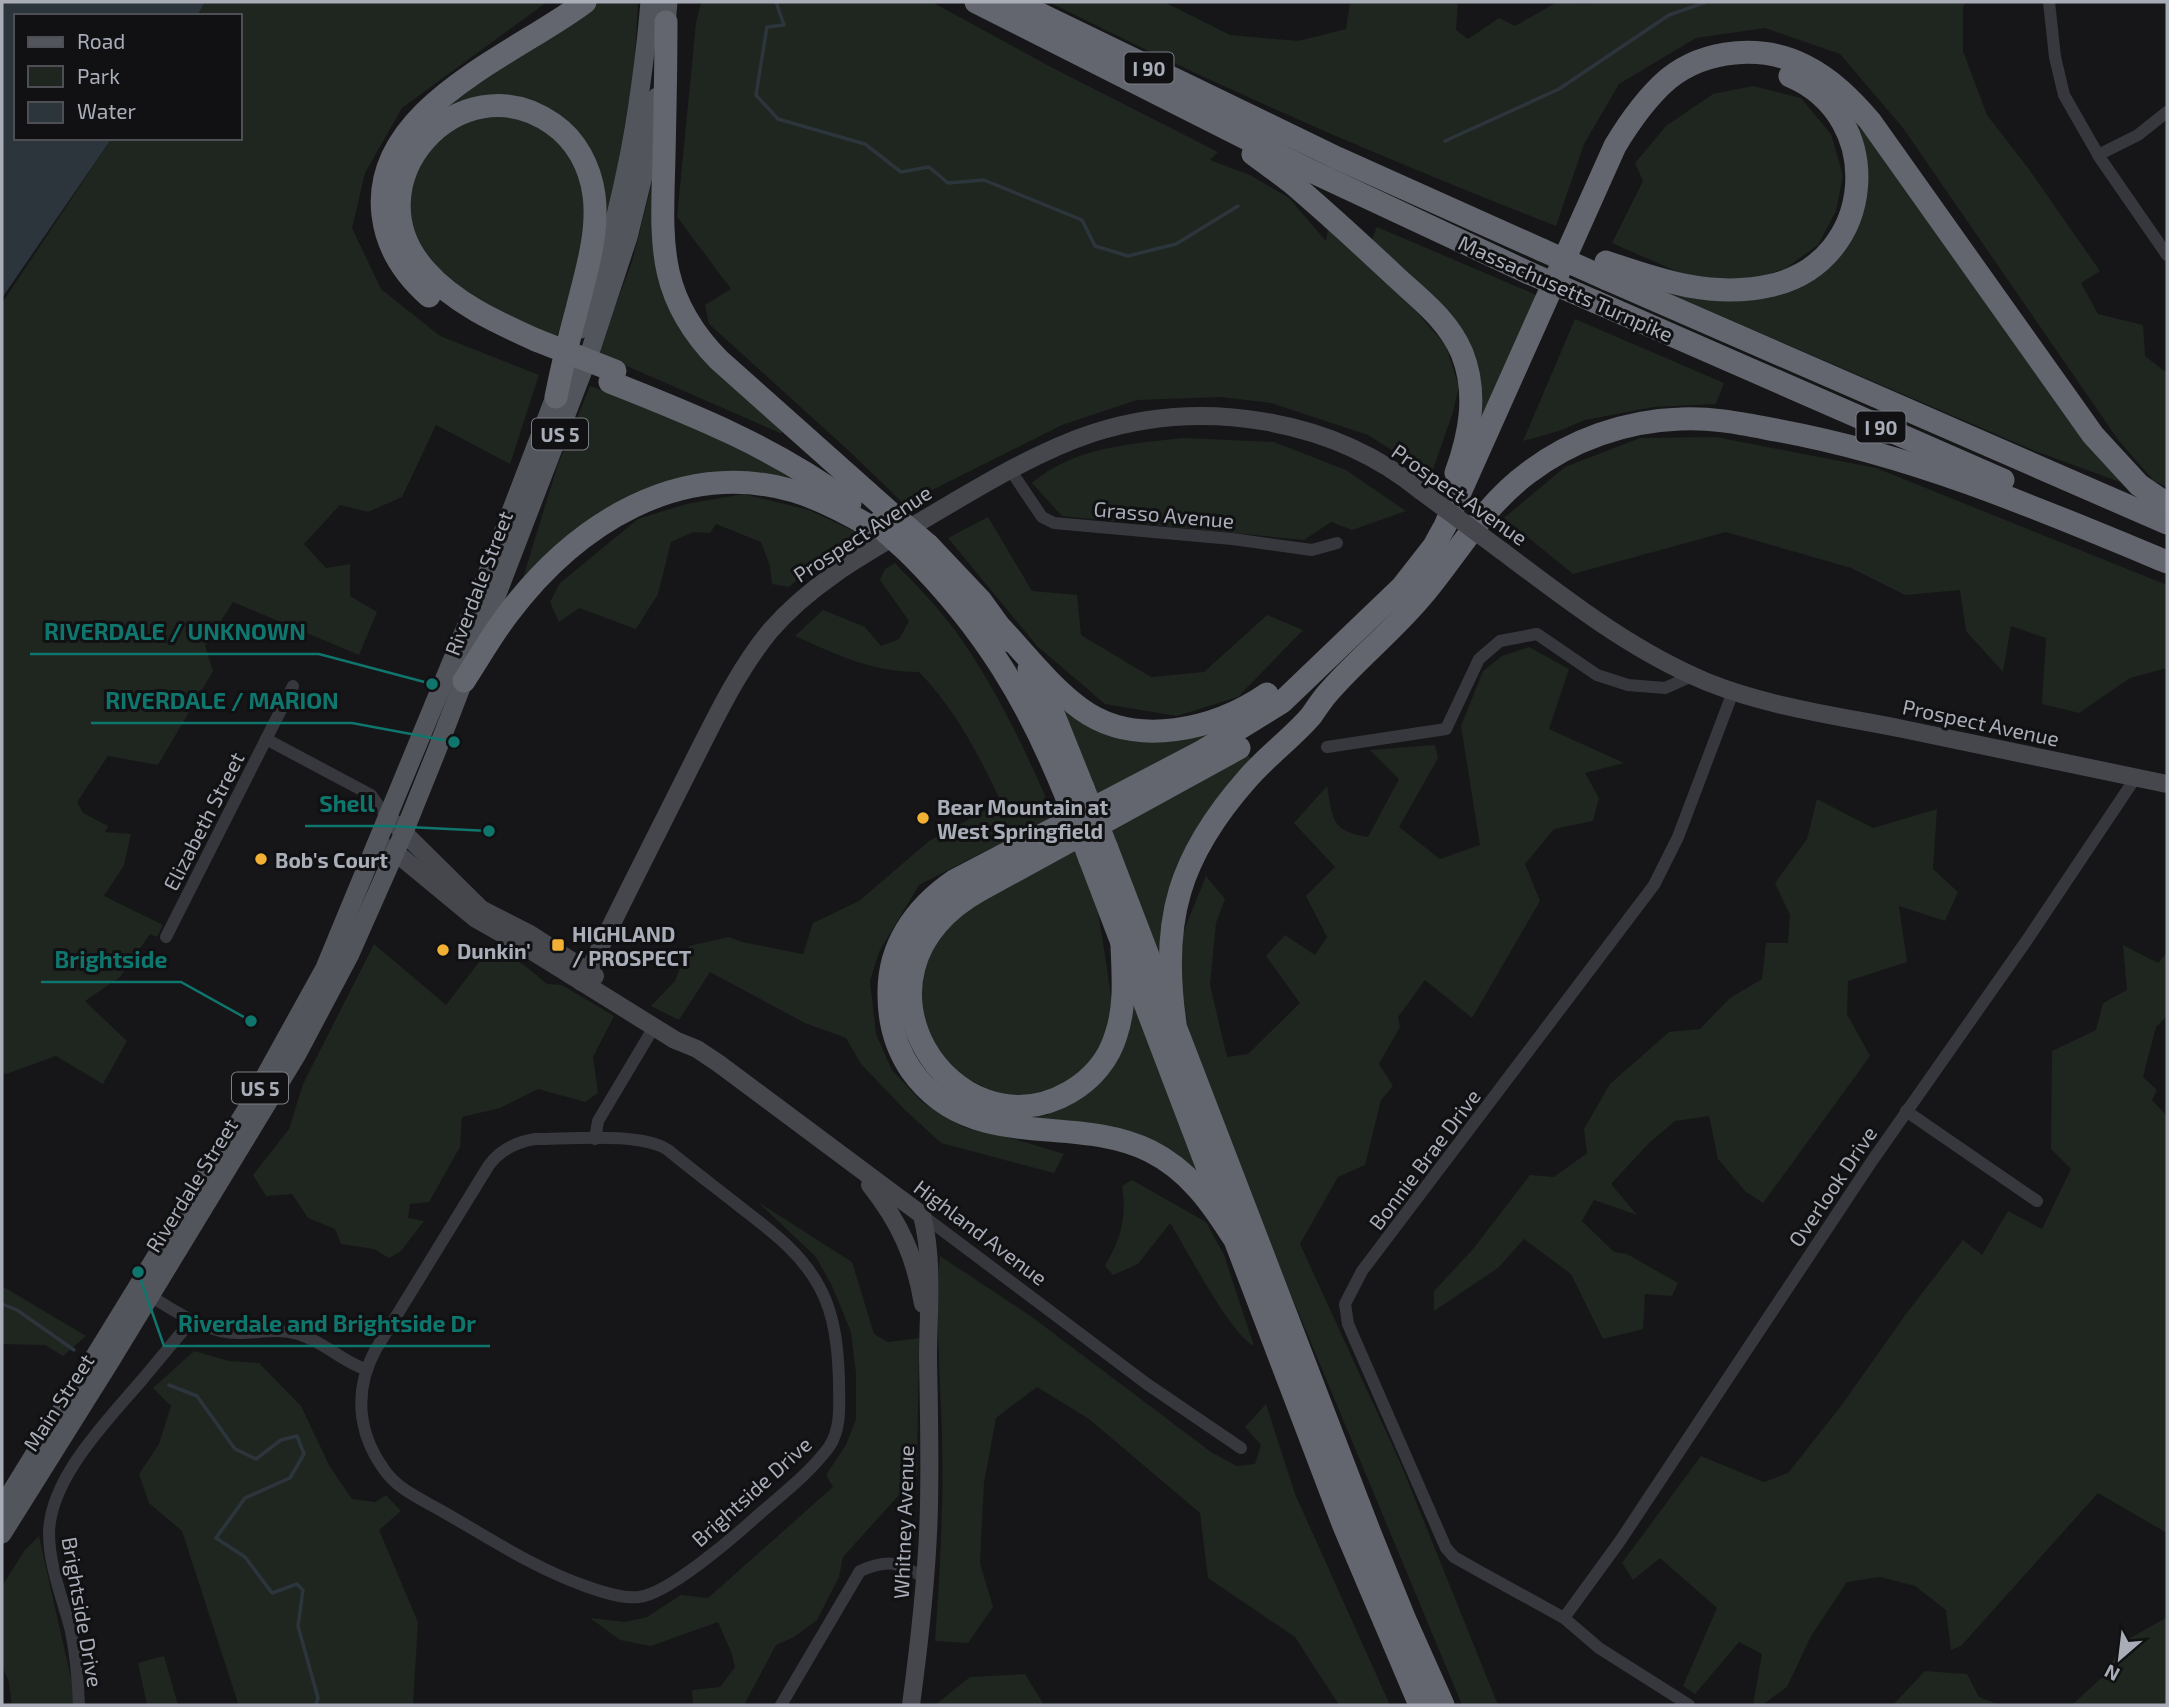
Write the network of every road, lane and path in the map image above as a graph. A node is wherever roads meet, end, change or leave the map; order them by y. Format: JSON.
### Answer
{"nodes":[{"id":1,"x":585,"y":2,"type":"edge"},
{"id":2,"x":650,"y":2,"type":"edge"},
{"id":3,"x":976,"y":2,"type":"edge"},
{"id":4,"x":1015,"y":2,"type":"edge"},
{"id":5,"x":2049,"y":2,"type":"edge"},
{"id":6,"x":667,"y":12,"type":"edge"},
{"id":7,"x":2167,"y":112,"type":"edge"},
{"id":8,"x":1216,"y":123,"type":"junction"},
{"id":9,"x":2098,"y":155,"type":"junction"},
{"id":10,"x":2167,"y":256,"type":"edge"},
{"id":11,"x":1606,"y":270,"type":"junction"},
{"id":12,"x":534,"y":346,"type":"junction"},
{"id":13,"x":612,"y":376,"type":"junction"},
{"id":14,"x":556,"y":397,"type":"junction"},
{"id":15,"x":1011,"y":471,"type":"junction"},
{"id":16,"x":867,"y":492,"type":"junction"},
{"id":17,"x":2167,"y":505,"type":"edge"},
{"id":18,"x":880,"y":522,"type":"junction"},
{"id":19,"x":2167,"y":523,"type":"edge"},
{"id":20,"x":1337,"y":543,"type":"dead end"},
{"id":21,"x":912,"y":547,"type":"junction"},
{"id":22,"x":2167,"y":551,"type":"edge"},
{"id":23,"x":1441,"y":552,"type":"junction"},
{"id":24,"x":2167,"y":562,"type":"edge"},
{"id":25,"x":1002,"y":629,"type":"junction"},
{"id":26,"x":1692,"y":676,"type":"junction"},
{"id":27,"x":464,"y":681,"type":"junction"},
{"id":28,"x":1306,"y":681,"type":"junction"},
{"id":29,"x":293,"y":686,"type":"dead end"},
{"id":30,"x":1733,"y":692,"type":"junction"},
{"id":31,"x":1326,"y":695,"type":"junction"},
{"id":32,"x":267,"y":739,"type":"junction"},
{"id":33,"x":1327,"y":747,"type":"dead end"},
{"id":34,"x":2136,"y":777,"type":"junction"},
{"id":35,"x":2167,"y":784,"type":"edge"},
{"id":36,"x":1075,"y":793,"type":"junction"},
{"id":37,"x":386,"y":816,"type":"junction"},
{"id":38,"x":404,"y":832,"type":"junction"},
{"id":39,"x":376,"y":842,"type":"junction"},
{"id":40,"x":395,"y":852,"type":"junction"},
{"id":41,"x":1098,"y":854,"type":"junction"},
{"id":42,"x":166,"y":937,"type":"dead end"},
{"id":43,"x":1122,"y":945,"type":"junction"},
{"id":44,"x":584,"y":977,"type":"junction"},
{"id":45,"x":1175,"y":1023,"type":"junction"},
{"id":46,"x":654,"y":1027,"type":"junction"},
{"id":47,"x":697,"y":1049,"type":"junction"},
{"id":48,"x":1906,"y":1111,"type":"junction"},
{"id":49,"x":595,"y":1139,"type":"junction"},
{"id":50,"x":853,"y":1165,"type":"junction"},
{"id":51,"x":2038,"y":1201,"type":"dead end"},
{"id":52,"x":922,"y":1215,"type":"joint"},
{"id":53,"x":933,"y":1232,"type":"junction"},
{"id":54,"x":1233,"y":1237,"type":"junction"},
{"id":55,"x":905,"y":1239,"type":"junction"},
{"id":56,"x":150,"y":1296,"type":"junction"},
{"id":57,"x":192,"y":1320,"type":"junction"},
{"id":58,"x":124,"y":1325,"type":"junction"},
{"id":59,"x":928,"y":1339,"type":"junction"},
{"id":60,"x":365,"y":1369,"type":"junction"},
{"id":61,"x":1241,"y":1448,"type":"dead end"},
{"id":62,"x":2,"y":1507,"type":"edge"},
{"id":63,"x":2,"y":1534,"type":"edge"},
{"id":64,"x":925,"y":1578,"type":"junction"},
{"id":65,"x":1564,"y":1618,"type":"junction"},
{"id":66,"x":79,"y":1705,"type":"edge"},
{"id":67,"x":781,"y":1705,"type":"edge"},
{"id":68,"x":911,"y":1705,"type":"edge"},
{"id":69,"x":1420,"y":1705,"type":"edge"},
{"id":70,"x":1443,"y":1705,"type":"edge"},
{"id":71,"x":1689,"y":1705,"type":"edge"}],
"edges":[{"from":1,"to":12,"type":"highway"},
{"from":2,"to":14,"type":"main road","name":"Riverdale Street","number":"US 5"},
{"from":3,"to":8,"type":"highway","name":"Massachusetts Turnpike","number":"I 90"},
{"from":4,"to":11,"type":"highway","name":"Massachusetts Turnpike","number":"I 90","bridge":true},
{"from":5,"to":9,"type":"street"},
{"from":6,"to":16,"type":"highway"},
{"from":6,"to":27,"type":"main road","name":"Riverdale Street","number":"US 5"},
{"from":7,"to":9,"type":"street"},
{"from":8,"to":22,"type":"highway","name":"Massachusetts Turnpike","number":"I 90","bridge":true},
{"from":8,"to":23,"type":"highway"},
{"from":9,"to":10,"type":"street"},
{"from":11,"to":19,"type":"highway","name":"Massachusetts Turnpike","number":"I 90"},
{"from":11,"to":23,"type":"highway"},
{"from":12,"to":13,"type":"highway"},
{"from":12,"to":14,"type":"highway"},
{"from":13,"to":16,"type":"highway"},
{"from":13,"to":18,"type":"highway"},
{"from":14,"to":37,"type":"main road","name":"Riverdale Street","number":"US 5"},
{"from":15,"to":20,"type":"street","name":"Grasso Avenue"},
{"from":15,"to":26,"type":"street","name":"Prospect Avenue","bridge":true},
{"from":15,"to":44,"type":"street","name":"Prospect Avenue"},
{"from":16,"to":18,"type":"highway"},
{"from":17,"to":23,"type":"highway"},
{"from":18,"to":21,"type":"highway","bridge":true},
{"from":18,"to":27,"type":"highway"},
{"from":21,"to":25,"type":"highway"},
{"from":21,"to":36,"type":"highway"},
{"from":23,"to":24,"type":"highway"},
{"from":23,"to":28,"type":"highway"},
{"from":23,"to":31,"type":"highway"},
{"from":25,"to":28,"type":"highway"},
{"from":25,"to":36,"type":"highway"},
{"from":26,"to":30,"type":"street","name":"Prospect Avenue"},
{"from":26,"to":33,"type":"street"},
{"from":27,"to":38,"type":"main road","name":"Riverdale Street","number":"US 5"},
{"from":28,"to":54,"type":"highway"},
{"from":29,"to":32,"type":"street","name":"Elizabeth Street"},
{"from":30,"to":34,"type":"street","name":"Prospect Avenue"},
{"from":30,"to":65,"type":"street","name":"Bonnie Brae Drive"},
{"from":31,"to":43,"type":"highway"},
{"from":31,"to":45,"type":"highway"},
{"from":32,"to":37,"type":"street"},
{"from":32,"to":42,"type":"street","name":"Elizabeth Street"},
{"from":34,"to":35,"type":"street","name":"Prospect Avenue"},
{"from":34,"to":48,"type":"street","name":"Overlook Drive"},
{"from":36,"to":41,"type":"highway","bridge":true},
{"from":37,"to":38,"type":"street","name":"Highland Avenue"},
{"from":37,"to":39,"type":"main road","name":"Riverdale Street","number":"US 5"},
{"from":38,"to":40,"type":"main road","name":"Riverdale Street","number":"US 5"},
{"from":38,"to":44,"type":"street","name":"Highland Avenue"},
{"from":39,"to":40,"type":"street","name":"Highland Avenue"},
{"from":39,"to":58,"type":"main road","name":"Riverdale Street","number":"US 5"},
{"from":40,"to":44,"type":"street","name":"Highland Avenue"},
{"from":40,"to":56,"type":"main road","name":"Riverdale Street","number":"US 5"},
{"from":41,"to":43,"type":"highway"},
{"from":41,"to":45,"type":"highway"},
{"from":43,"to":54,"type":"highway"},
{"from":44,"to":46,"type":"street","name":"Highland Avenue"},
{"from":44,"to":47,"type":"street","name":"Highland Avenue"},
{"from":45,"to":70,"type":"highway"},
{"from":46,"to":47,"type":"street","name":"Highland Avenue"},
{"from":46,"to":49,"type":"street"},
{"from":47,"to":50,"type":"street","name":"Highland Avenue"},
{"from":48,"to":51,"type":"street"},
{"from":48,"to":65,"type":"street","name":"Overlook Drive"},
{"from":49,"to":60,"type":"street","name":"Brightside Drive"},
{"from":49,"to":60,"type":"street","name":"Brightside Drive"},
{"from":50,"to":52,"type":"street","name":"Highland Avenue"},
{"from":50,"to":55,"type":"street","name":"Whitney Avenue"},
{"from":52,"to":53,"type":"street","name":"Whitney Avenue"},
{"from":53,"to":55,"type":"street"},
{"from":53,"to":59,"type":"street","name":"Whitney Avenue"},
{"from":53,"to":61,"type":"street","name":"Highland Avenue"},
{"from":54,"to":69,"type":"highway"},
{"from":55,"to":59,"type":"street","name":"Whitney Avenue"},
{"from":56,"to":57,"type":"street"},
{"from":56,"to":58,"type":"main road","name":"Riverdale Street","number":"US 5"},
{"from":57,"to":60,"type":"street"},
{"from":57,"to":66,"type":"street","name":"Brightside Drive"},
{"from":58,"to":62,"type":"main road","name":"Main Street","number":"US 5"},
{"from":58,"to":63,"type":"main road","name":"Main Street","number":"US 5"},
{"from":59,"to":64,"type":"street","name":"Whitney Avenue"},
{"from":64,"to":67,"type":"street"},
{"from":64,"to":68,"type":"street","name":"Whitney Avenue"},
{"from":65,"to":71,"type":"street","name":"Bonnie Brae Drive"}]}
